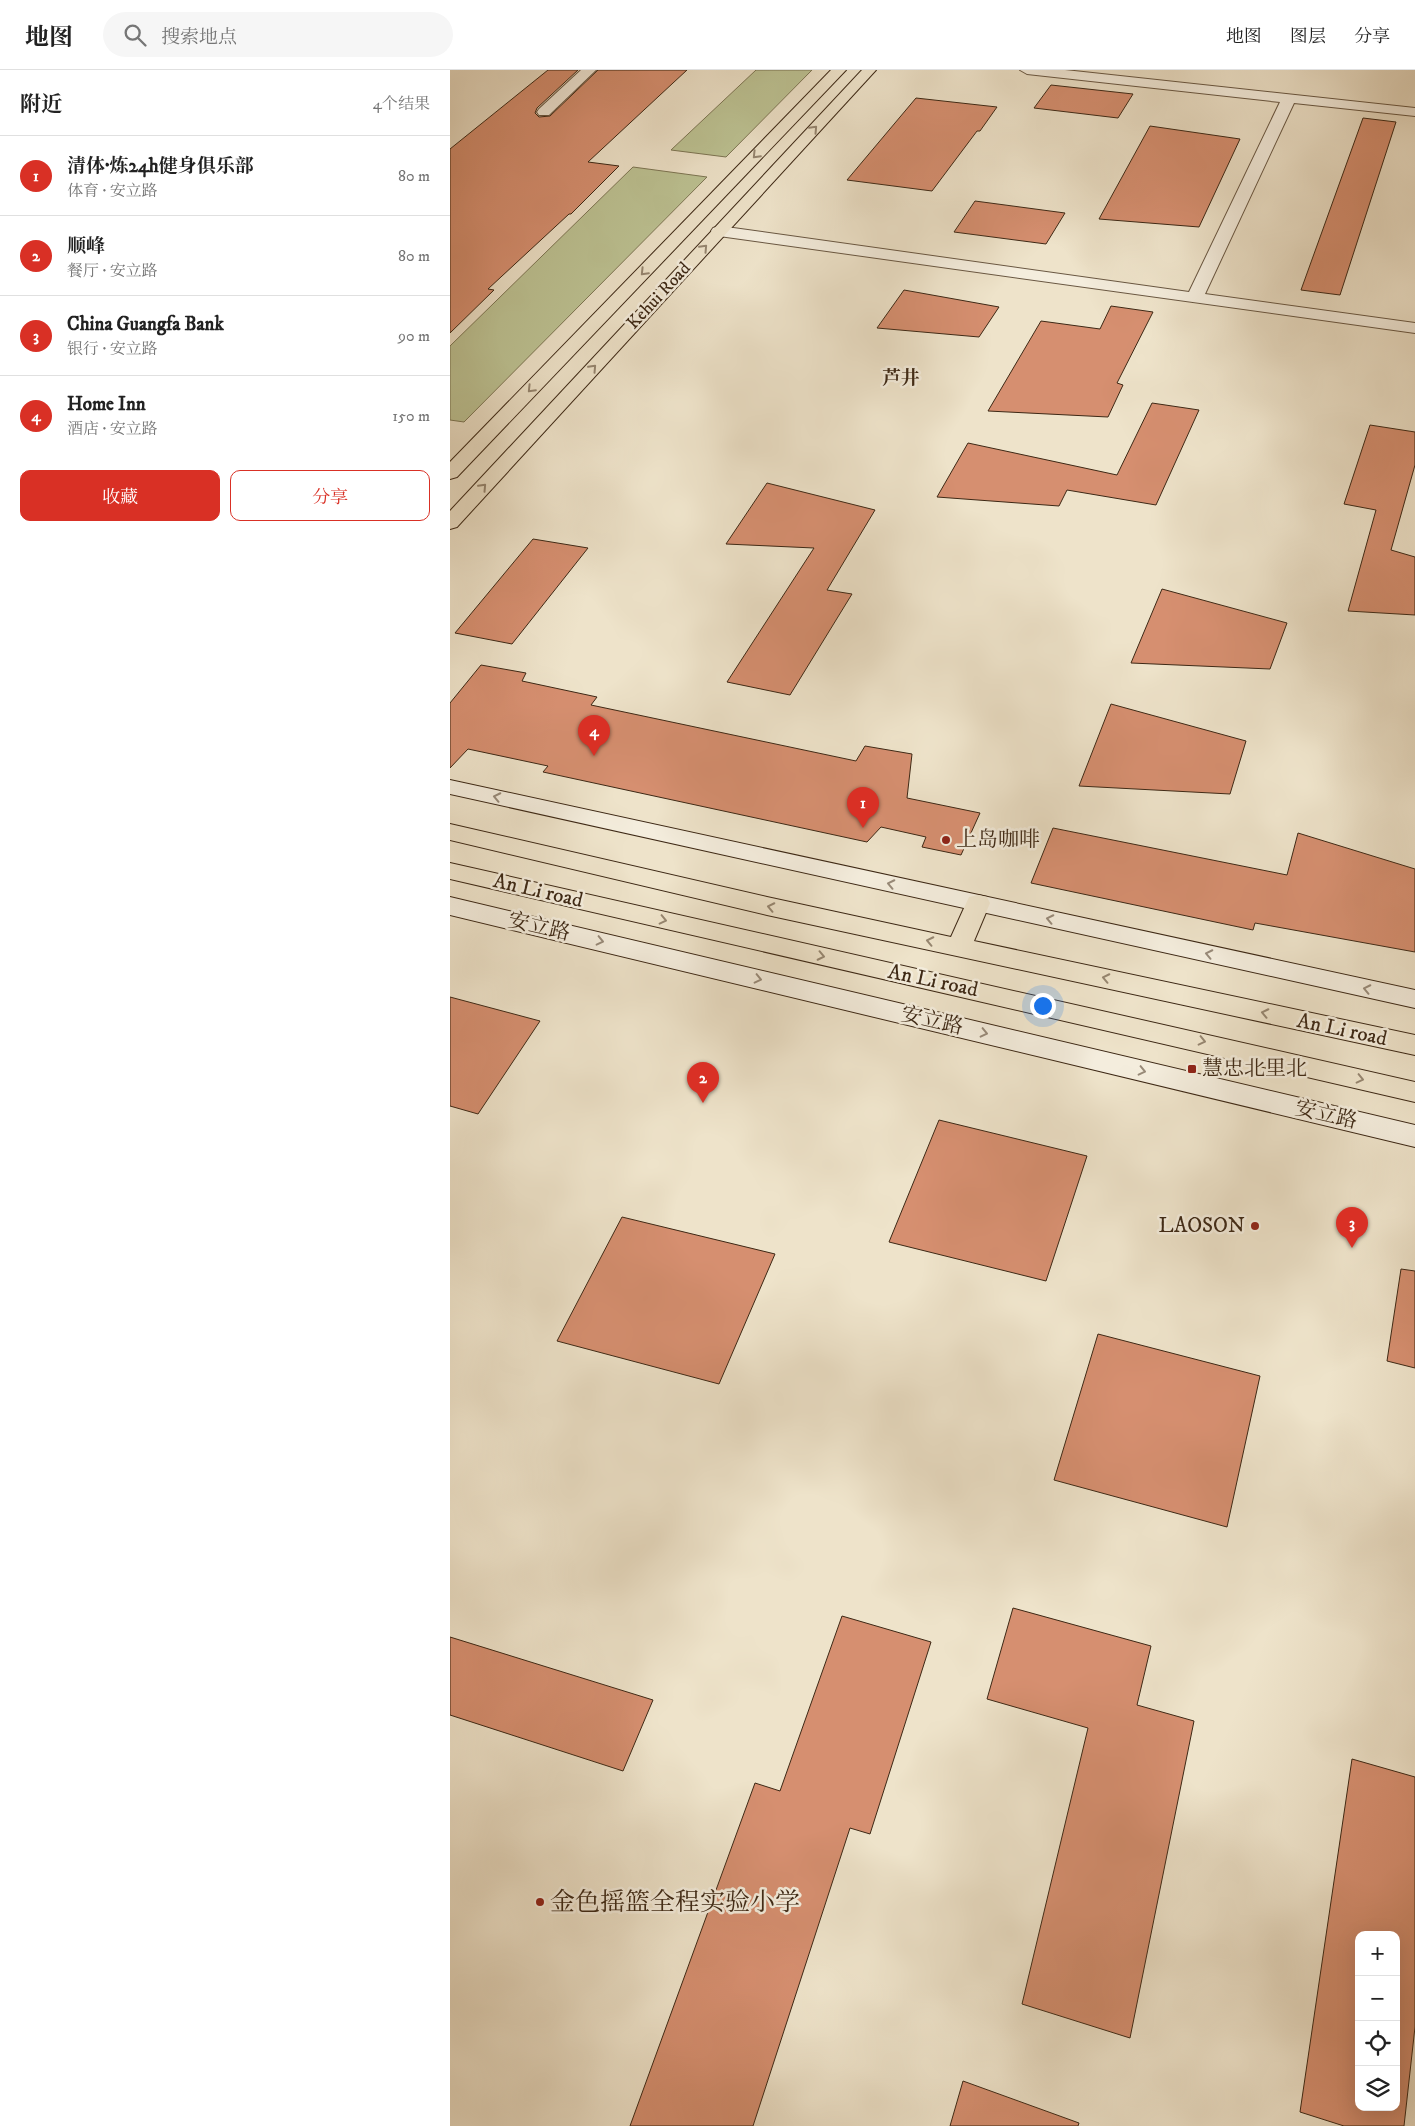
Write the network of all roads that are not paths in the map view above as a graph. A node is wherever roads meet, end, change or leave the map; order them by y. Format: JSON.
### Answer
{"nodes":[{"id":1,"x":589,"y":70,"type":"edge"},
{"id":2,"x":839,"y":70,"type":"edge"},
{"id":3,"x":869,"y":70,"type":"edge"},
{"id":4,"x":1027,"y":70,"type":"edge"},
{"id":5,"x":1289,"y":98,"type":"junction"},
{"id":6,"x":544,"y":112,"type":"dead end"},
{"id":7,"x":1415,"y":112,"type":"edge"},
{"id":8,"x":720,"y":231,"type":"junction"},
{"id":9,"x":1196,"y":298,"type":"junction"},
{"id":10,"x":1415,"y":328,"type":"edge"},
{"id":11,"x":450,"y":473,"type":"edge"},
{"id":12,"x":450,"y":523,"type":"edge"},
{"id":13,"x":450,"y":787,"type":"edge"},
{"id":14,"x":450,"y":832,"type":"edge"},
{"id":15,"x":450,"y":871,"type":"edge"},
{"id":16,"x":978,"y":903,"type":"junction"},
{"id":17,"x":450,"y":906,"type":"edge"},
{"id":18,"x":959,"y":947,"type":"junction"},
{"id":19,"x":1415,"y":999,"type":"edge"},
{"id":20,"x":1415,"y":1045,"type":"edge"},
{"id":21,"x":1415,"y":1092,"type":"edge"},
{"id":22,"x":1415,"y":1136,"type":"edge"}],
"edges":[{"from":1,"to":6,"type":"street"},
{"from":2,"to":11,"type":"main road","name":"Kehui Road","one_way":true},
{"from":8,"to":3,"type":"main road","name":"Kehui Road","one_way":true},
{"from":4,"to":5,"type":"street"},
{"from":5,"to":7,"type":"street"},
{"from":5,"to":9,"type":"street"},
{"from":8,"to":9,"type":"street"},
{"from":12,"to":8,"type":"main road","name":"Kehui Road","one_way":true},
{"from":9,"to":10,"type":"street"},
{"from":16,"to":13,"type":"street","one_way":true},
{"from":18,"to":14,"type":"main road","name":"An Li road","one_way":true},
{"from":15,"to":21,"type":"main road","name":"An Li road","one_way":true},
{"from":16,"to":18,"type":"main road"},
{"from":19,"to":16,"type":"street","one_way":true},
{"from":17,"to":22,"type":"street","name":"安立路","one_way":true},
{"from":20,"to":18,"type":"main road","name":"An Li road","one_way":true}]}
